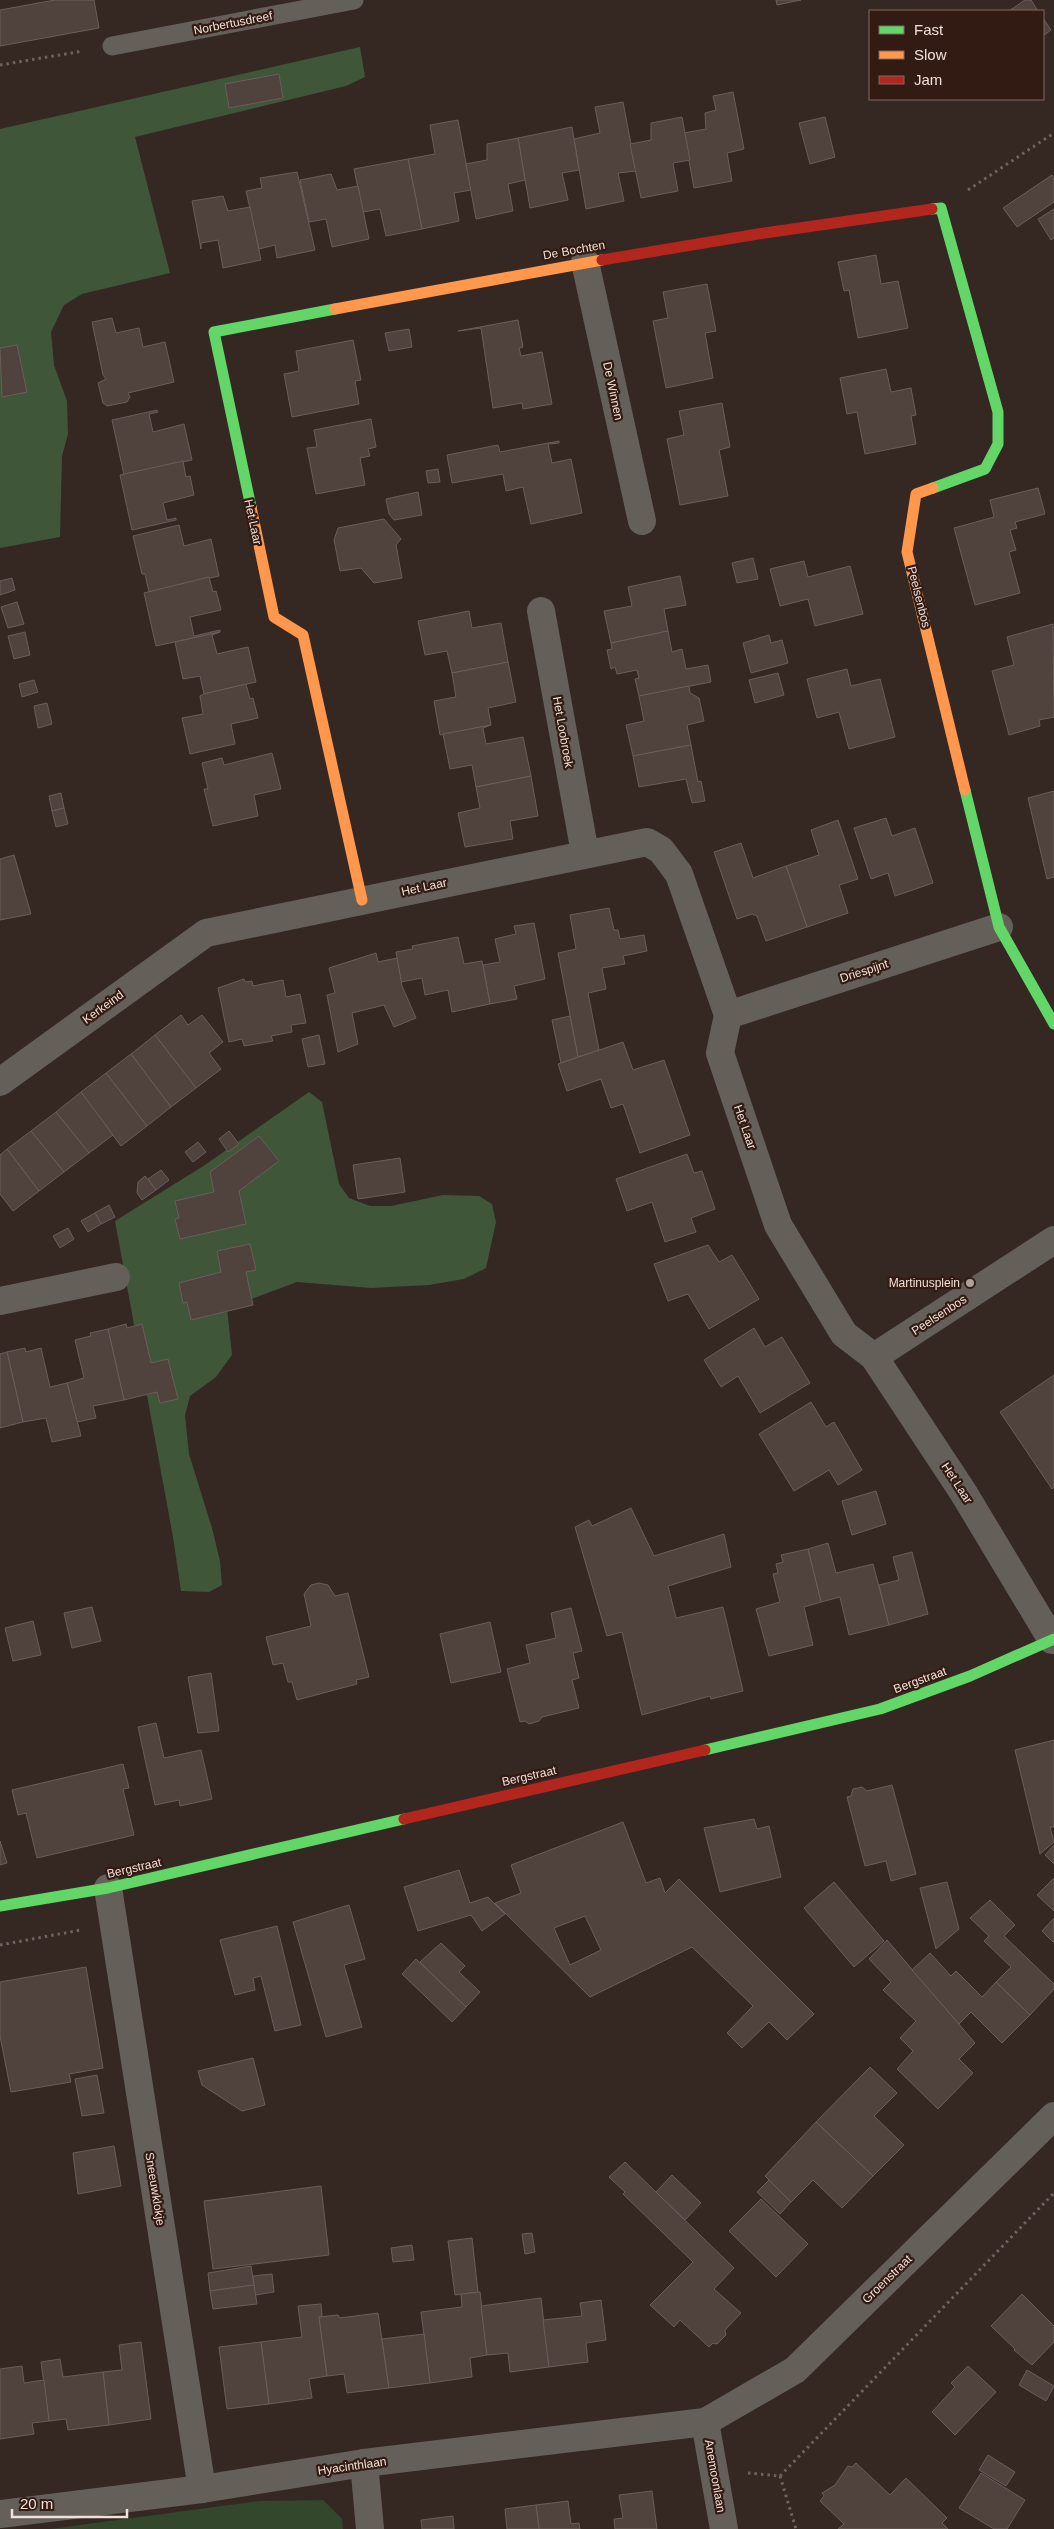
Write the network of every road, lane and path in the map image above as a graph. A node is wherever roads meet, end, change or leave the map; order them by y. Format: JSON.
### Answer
{"nodes":[{"id":1,"x":354,"y":0,"type":"edge"},
{"id":2,"x":112,"y":46,"type":"joint"},
{"id":3,"x":0,"y":65,"type":"edge"},
{"id":4,"x":1054,"y":133,"type":"edge"},
{"id":5,"x":941,"y":208,"type":"junction"},
{"id":6,"x":585,"y":262,"type":"junction"},
{"id":7,"x":214,"y":332,"type":"joint"},
{"id":8,"x":642,"y":521,"type":"dead end"},
{"id":9,"x":541,"y":611,"type":"dead end"},
{"id":10,"x":585,"y":853,"type":"junction"},
{"id":11,"x":362,"y":900,"type":"junction"},
{"id":12,"x":999,"y":928,"type":"junction"},
{"id":13,"x":206,"y":933,"type":"joint"},
{"id":14,"x":728,"y":1015,"type":"junction"},
{"id":15,"x":1054,"y":1024,"type":"edge"},
{"id":16,"x":0,"y":1082,"type":"edge"},
{"id":17,"x":1054,"y":1240,"type":"edge"},
{"id":18,"x":116,"y":1277,"type":"dead end"},
{"id":19,"x":0,"y":1301,"type":"edge"},
{"id":20,"x":874,"y":1358,"type":"junction"},
{"id":21,"x":1053,"y":1640,"type":"edge"},
{"id":22,"x":108,"y":1888,"type":"junction"},
{"id":23,"x":0,"y":1906,"type":"edge"},
{"id":24,"x":1054,"y":2116,"type":"edge"},
{"id":25,"x":1054,"y":2193,"type":"edge"},
{"id":26,"x":705,"y":2422,"type":"junction"},
{"id":27,"x":364,"y":2463,"type":"junction"},
{"id":28,"x":202,"y":2489,"type":"junction"},
{"id":29,"x":0,"y":2514,"type":"edge"},
{"id":30,"x":370,"y":2529,"type":"edge"},
{"id":31,"x":724,"y":2529,"type":"edge"},
{"id":32,"x":796,"y":2529,"type":"edge"}],
"edges":[{"from":1,"to":2,"type":"lane","name":"Norbertusdreef"},
{"from":2,"to":3,"type":"path"},
{"from":4,"to":5,"type":"path"},
{"from":5,"to":6,"type":"street","name":"De Bochten"},
{"from":5,"to":12,"type":"street","name":"Peelsenbos"},
{"from":6,"to":7,"type":"street","name":"De Bochten"},
{"from":6,"to":8,"type":"street","name":"De Winnen"},
{"from":7,"to":11,"type":"street","name":"Het Laar"},
{"from":9,"to":10,"type":"street","name":"Het Loobroek"},
{"from":10,"to":11,"type":"street","name":"Het Laar"},
{"from":10,"to":14,"type":"street","name":"Het Laar"},
{"from":11,"to":13,"type":"street","name":"Het Laar"},
{"from":12,"to":14,"type":"street","name":"Driespijnt"},
{"from":12,"to":15,"type":"street","name":"Peelsenbos"},
{"from":13,"to":16,"type":"street","name":"Kerkeind"},
{"from":14,"to":20,"type":"street","name":"Het Laar"},
{"from":17,"to":20,"type":"street","name":"Peelsenbos"},
{"from":18,"to":19,"type":"street"},
{"from":20,"to":21,"type":"street","name":"Het Laar"},
{"from":21,"to":22,"type":"street","name":"Bergstraat"},
{"from":22,"to":23,"type":"street","name":"Bergstraat"},
{"from":22,"to":28,"type":"street","name":"Sneeuwklokje"},
{"from":24,"to":26,"type":"street","name":"Groenstraat"},
{"from":25,"to":32,"type":"path"},
{"from":26,"to":27,"type":"street","name":"Hyacinthlaan"},
{"from":26,"to":31,"type":"street","name":"Anemoonlaan"},
{"from":27,"to":28,"type":"street","name":"Hyacinthlaan"},
{"from":27,"to":30,"type":"street"},
{"from":28,"to":29,"type":"street","name":"Hyacinthlaan"}]}
